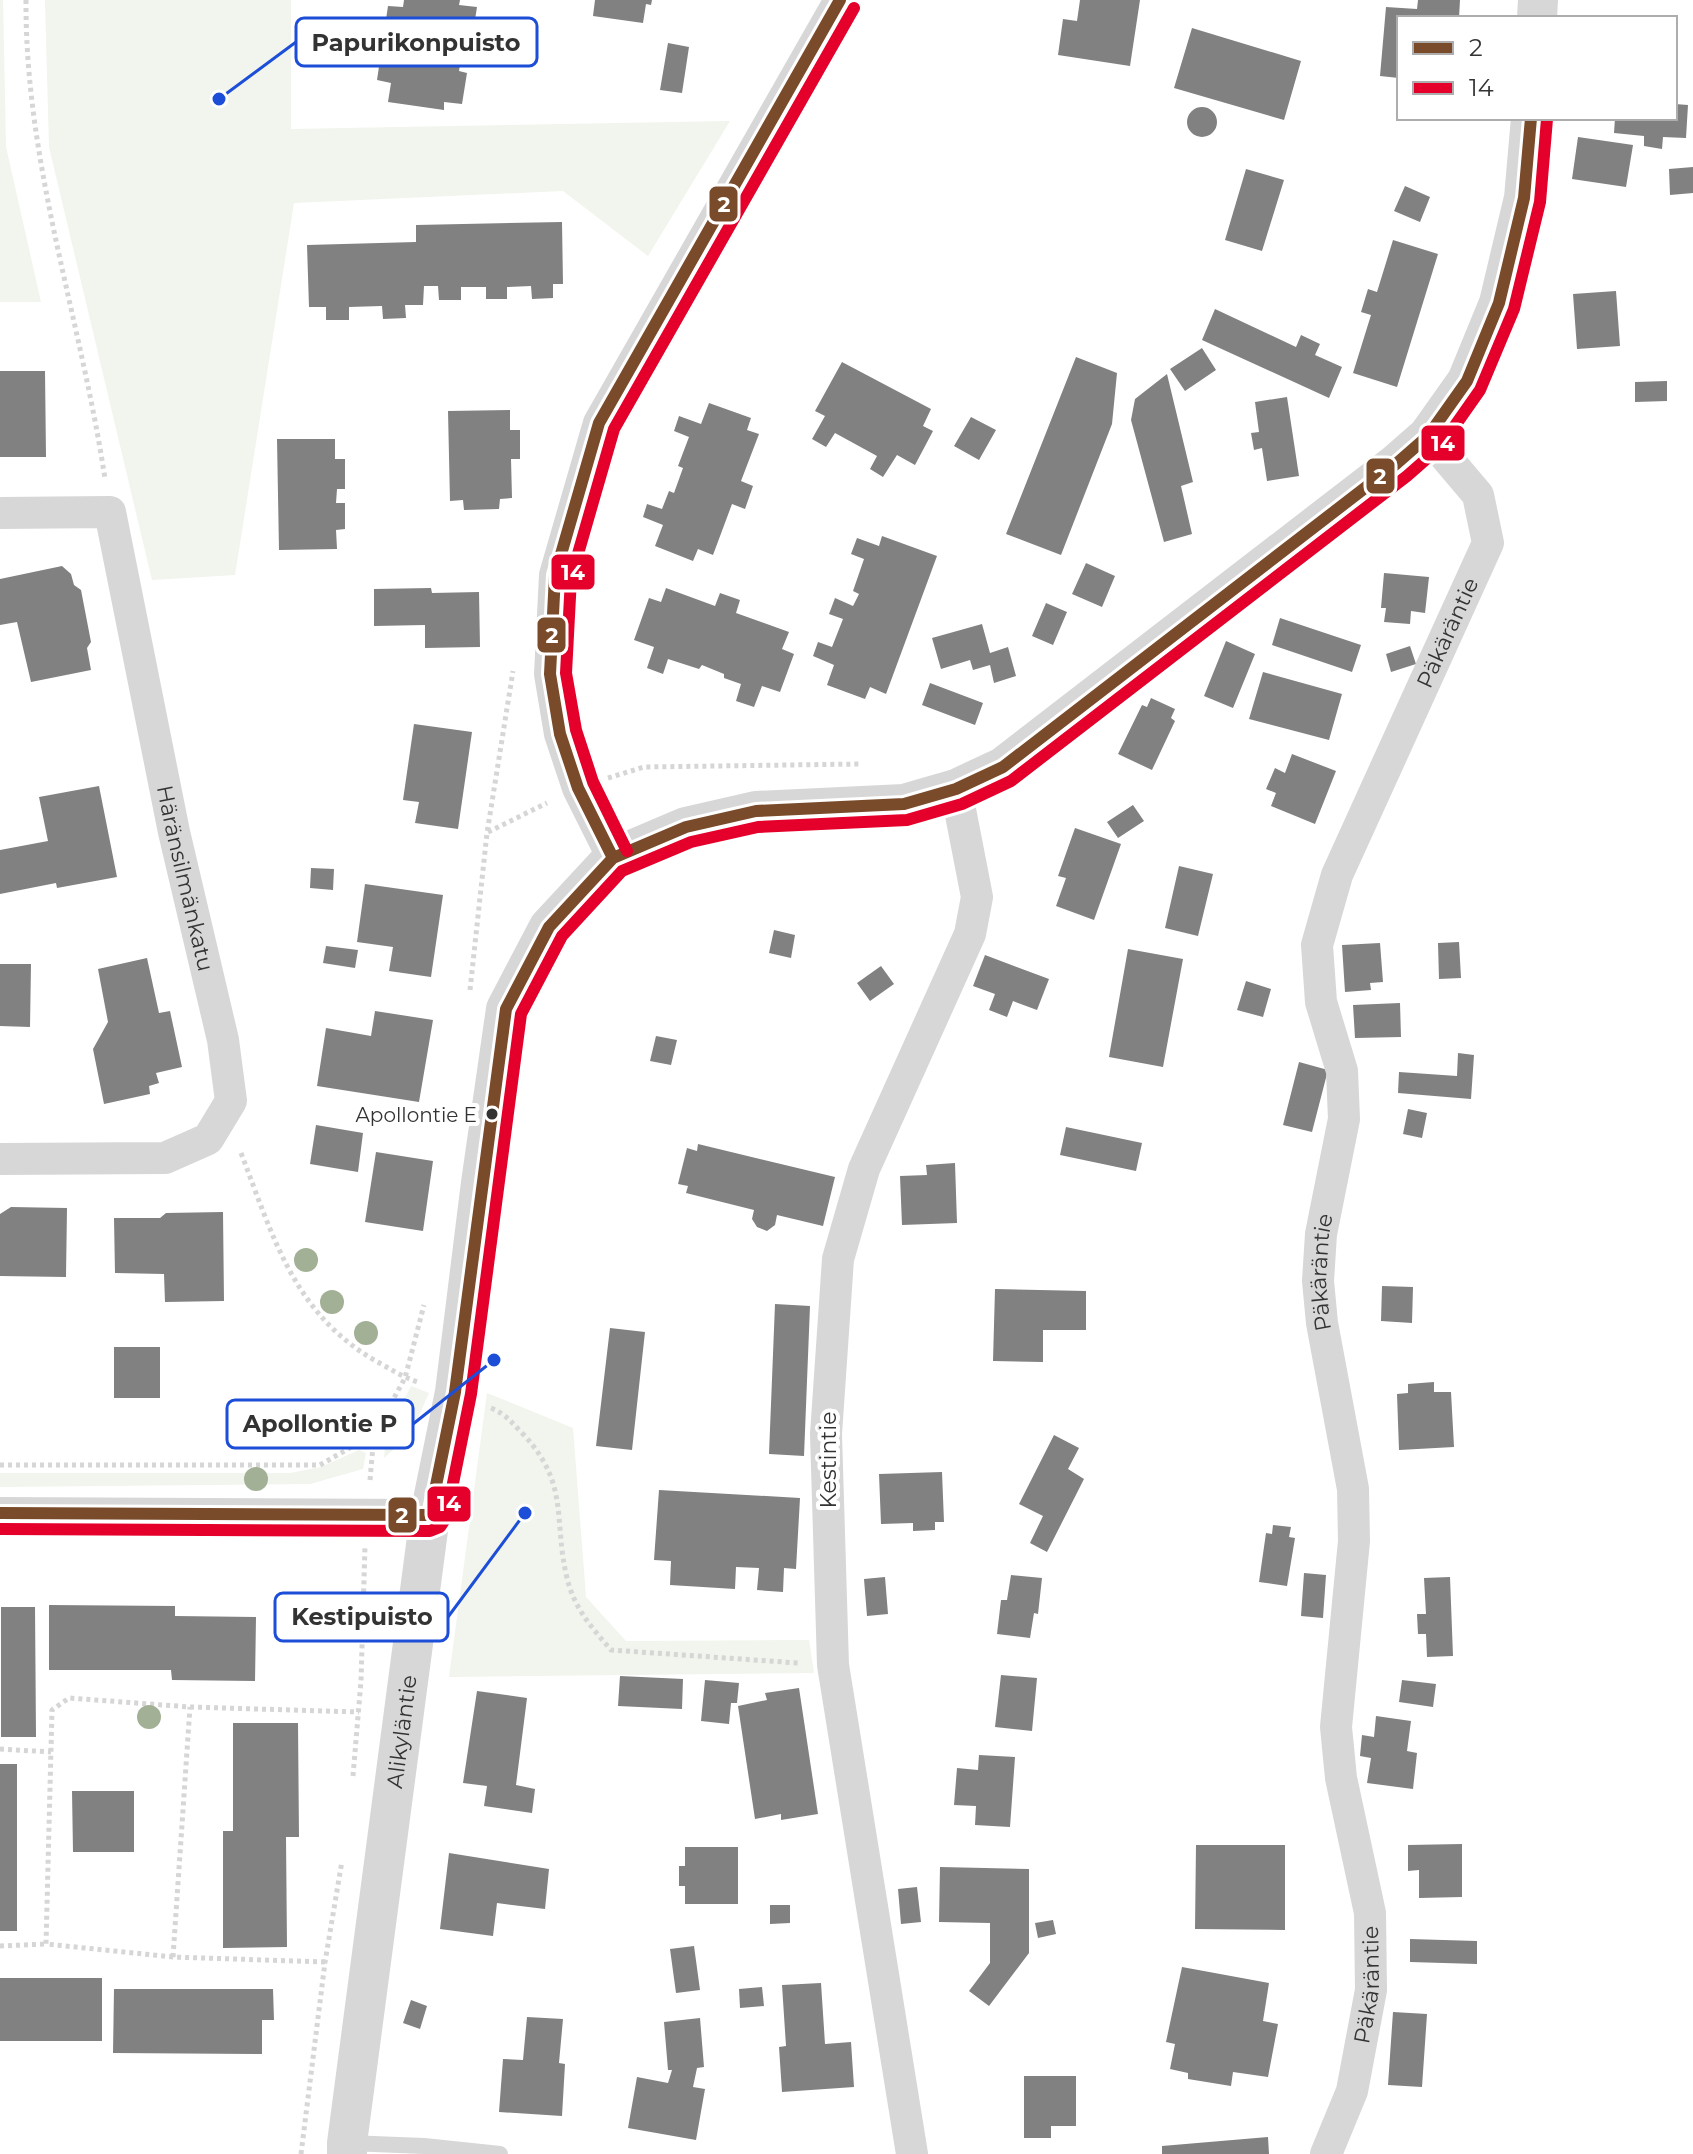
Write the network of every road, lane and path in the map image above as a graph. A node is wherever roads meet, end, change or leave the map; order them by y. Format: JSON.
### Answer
{"nodes":[{"id":1,"x":26,"y":0,"type":"edge"},
{"id":2,"x":840,"y":0,"type":"edge"},
{"id":3,"x":1531,"y":120,"type":"edge"},
{"id":4,"x":1428,"y":436,"type":"junction"},
{"id":5,"x":110,"y":512,"type":"junction"},
{"id":6,"x":0,"y":513,"type":"edge"},
{"id":7,"x":866,"y":764,"type":"dead end"},
{"id":8,"x":578,"y":788,"type":"junction"},
{"id":9,"x":956,"y":789,"type":"junction"},
{"id":10,"x":487,"y":833,"type":"dead end"},
{"id":11,"x":613,"y":858,"type":"junction"},
{"id":12,"x":225,"y":1111,"type":"junction"},
{"id":13,"x":0,"y":1159,"type":"edge"},
{"id":14,"x":455,"y":1392,"type":"junction"},
{"id":15,"x":374,"y":1434,"type":"dead end"},
{"id":16,"x":0,"y":1465,"type":"edge"},
{"id":17,"x":0,"y":1513,"type":"edge"},
{"id":18,"x":430,"y":1515,"type":"junction"},
{"id":19,"x":833,"y":1665,"type":"junction"},
{"id":20,"x":190,"y":1707,"type":"junction"},
{"id":21,"x":404,"y":1713,"type":"junction"},
{"id":22,"x":0,"y":1749,"type":"edge"},
{"id":23,"x":51,"y":1752,"type":"junction"},
{"id":24,"x":46,"y":1944,"type":"junction"},
{"id":25,"x":0,"y":1946,"type":"edge"},
{"id":26,"x":173,"y":1957,"type":"junction"},
{"id":27,"x":371,"y":1966,"type":"junction"},
{"id":28,"x":347,"y":2149,"type":"edge"},
{"id":29,"x":500,"y":2154,"type":"edge"},
{"id":30,"x":912,"y":2154,"type":"edge"},
{"id":31,"x":1326,"y":2154,"type":"edge"}],
"edges":[{"from":1,"to":5,"type":"path"},
{"from":2,"to":8,"type":"street"},
{"from":3,"to":4,"type":"street","name":"Alikyläntie"},
{"from":4,"to":9,"type":"street","name":"Alikyläntie"},
{"from":4,"to":31,"type":"street","name":"Päkäräntie"},
{"from":5,"to":6,"type":"street"},
{"from":5,"to":12,"type":"street","name":"Häränsilmänkatu"},
{"from":7,"to":8,"type":"path"},
{"from":8,"to":10,"type":"path"},
{"from":8,"to":11,"type":"street"},
{"from":9,"to":11,"type":"street","name":"Alikyläntie"},
{"from":9,"to":19,"type":"street","name":"Kestintie"},
{"from":11,"to":14,"type":"street","name":"Alikyläntie"},
{"from":12,"to":13,"type":"street"},
{"from":12,"to":14,"type":"path"},
{"from":14,"to":18,"type":"street","name":"Alikyläntie"},
{"from":14,"to":19,"type":"path"},
{"from":15,"to":16,"type":"path"},
{"from":17,"to":18,"type":"street"},
{"from":18,"to":21,"type":"street","name":"Alikyläntie"},
{"from":19,"to":30,"type":"street","name":"Kestintie"},
{"from":20,"to":21,"type":"path"},
{"from":20,"to":23,"type":"path"},
{"from":20,"to":26,"type":"path"},
{"from":21,"to":27,"type":"street","name":"Alikyläntie"},
{"from":22,"to":23,"type":"path"},
{"from":23,"to":24,"type":"path"},
{"from":24,"to":25,"type":"path"},
{"from":24,"to":26,"type":"path"},
{"from":26,"to":27,"type":"path"},
{"from":27,"to":28,"type":"street","name":"Alikyläntie"},
{"from":28,"to":29,"type":"lane"}]}
